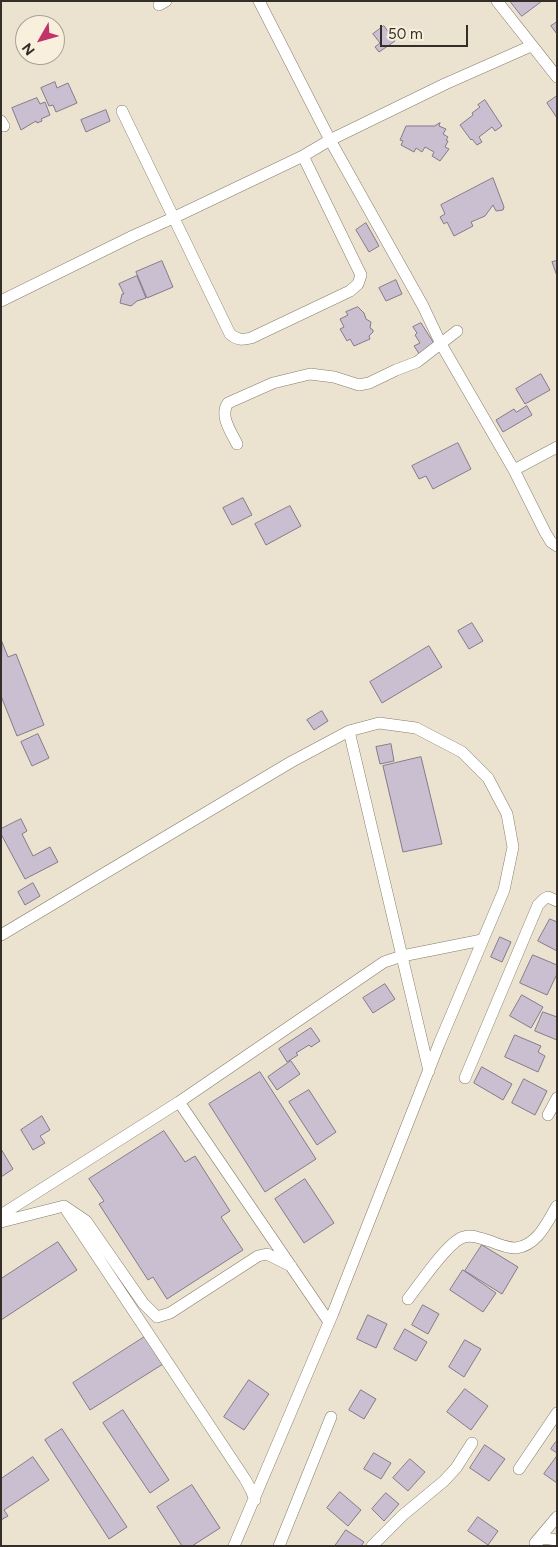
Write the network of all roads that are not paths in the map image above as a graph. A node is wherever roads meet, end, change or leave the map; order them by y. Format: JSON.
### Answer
{"nodes":[{"id":1,"x":259,"y":1,"type":"edge"},
{"id":2,"x":497,"y":1,"type":"edge"},
{"id":3,"x":531,"y":46,"type":"junction"},
{"id":4,"x":557,"y":77,"type":"edge"},
{"id":5,"x":122,"y":111,"type":"dead end"},
{"id":6,"x":330,"y":140,"type":"junction"},
{"id":7,"x":302,"y":156,"type":"junction"},
{"id":8,"x":173,"y":218,"type":"junction"},
{"id":9,"x":1,"y":301,"type":"edge"},
{"id":10,"x":457,"y":331,"type":"dead end"},
{"id":11,"x":441,"y":344,"type":"junction"},
{"id":12,"x":236,"y":444,"type":"dead end"},
{"id":13,"x":557,"y":447,"type":"edge"},
{"id":14,"x":514,"y":470,"type":"junction"},
{"id":15,"x":557,"y":546,"type":"edge"},
{"id":16,"x":349,"y":731,"type":"junction"},
{"id":17,"x":557,"y":901,"type":"edge"},
{"id":18,"x":1,"y":935,"type":"edge"},
{"id":19,"x":482,"y":940,"type":"junction"},
{"id":20,"x":402,"y":956,"type":"junction"},
{"id":21,"x":429,"y":1072,"type":"junction"},
{"id":22,"x":465,"y":1078,"type":"dead end"},
{"id":23,"x":557,"y":1098,"type":"edge"},
{"id":24,"x":178,"y":1102,"type":"junction"},
{"id":25,"x":548,"y":1115,"type":"dead end"},
{"id":26,"x":64,"y":1206,"type":"junction"},
{"id":27,"x":557,"y":1206,"type":"edge"},
{"id":28,"x":1,"y":1215,"type":"edge"},
{"id":29,"x":1,"y":1222,"type":"edge"},
{"id":30,"x":291,"y":1266,"type":"junction"},
{"id":31,"x":408,"y":1299,"type":"dead end"},
{"id":32,"x":329,"y":1322,"type":"junction"},
{"id":33,"x":557,"y":1413,"type":"edge"},
{"id":34,"x":331,"y":1417,"type":"dead end"},
{"id":35,"x":472,"y":1443,"type":"dead end"},
{"id":36,"x":519,"y":1469,"type":"dead end"},
{"id":37,"x":255,"y":1500,"type":"junction"},
{"id":38,"x":557,"y":1517,"type":"edge"},
{"id":39,"x":557,"y":1540,"type":"edge"},
{"id":40,"x":534,"y":1544,"type":"edge"},
{"id":41,"x":234,"y":1546,"type":"edge"},
{"id":42,"x":279,"y":1546,"type":"edge"},
{"id":43,"x":372,"y":1546,"type":"edge"}],
"edges":[{"from":1,"to":6,"type":"street"},
{"from":2,"to":3,"type":"street"},
{"from":3,"to":4,"type":"street"},
{"from":3,"to":6,"type":"street"},
{"from":5,"to":8,"type":"street"},
{"from":6,"to":7,"type":"street"},
{"from":6,"to":11,"type":"street"},
{"from":7,"to":8,"type":"street"},
{"from":7,"to":8,"type":"street"},
{"from":8,"to":9,"type":"street"},
{"from":10,"to":11,"type":"street"},
{"from":11,"to":12,"type":"street"},
{"from":11,"to":14,"type":"street"},
{"from":13,"to":14,"type":"street"},
{"from":14,"to":15,"type":"street"},
{"from":16,"to":18,"type":"street"},
{"from":16,"to":19,"type":"street"},
{"from":16,"to":20,"type":"street"},
{"from":17,"to":22,"type":"street"},
{"from":19,"to":20,"type":"street"},
{"from":19,"to":21,"type":"street"},
{"from":20,"to":21,"type":"street"},
{"from":20,"to":24,"type":"street"},
{"from":21,"to":32,"type":"street"},
{"from":23,"to":25,"type":"street"},
{"from":24,"to":28,"type":"street"},
{"from":24,"to":30,"type":"street"},
{"from":26,"to":29,"type":"street"},
{"from":26,"to":30,"type":"street"},
{"from":26,"to":37,"type":"street"},
{"from":27,"to":31,"type":"street"},
{"from":30,"to":32,"type":"street"},
{"from":32,"to":37,"type":"street"},
{"from":33,"to":36,"type":"street"},
{"from":34,"to":42,"type":"street"},
{"from":35,"to":43,"type":"street"},
{"from":37,"to":41,"type":"street"},
{"from":38,"to":40,"type":"street"},
{"from":39,"to":40,"type":"street"}]}
